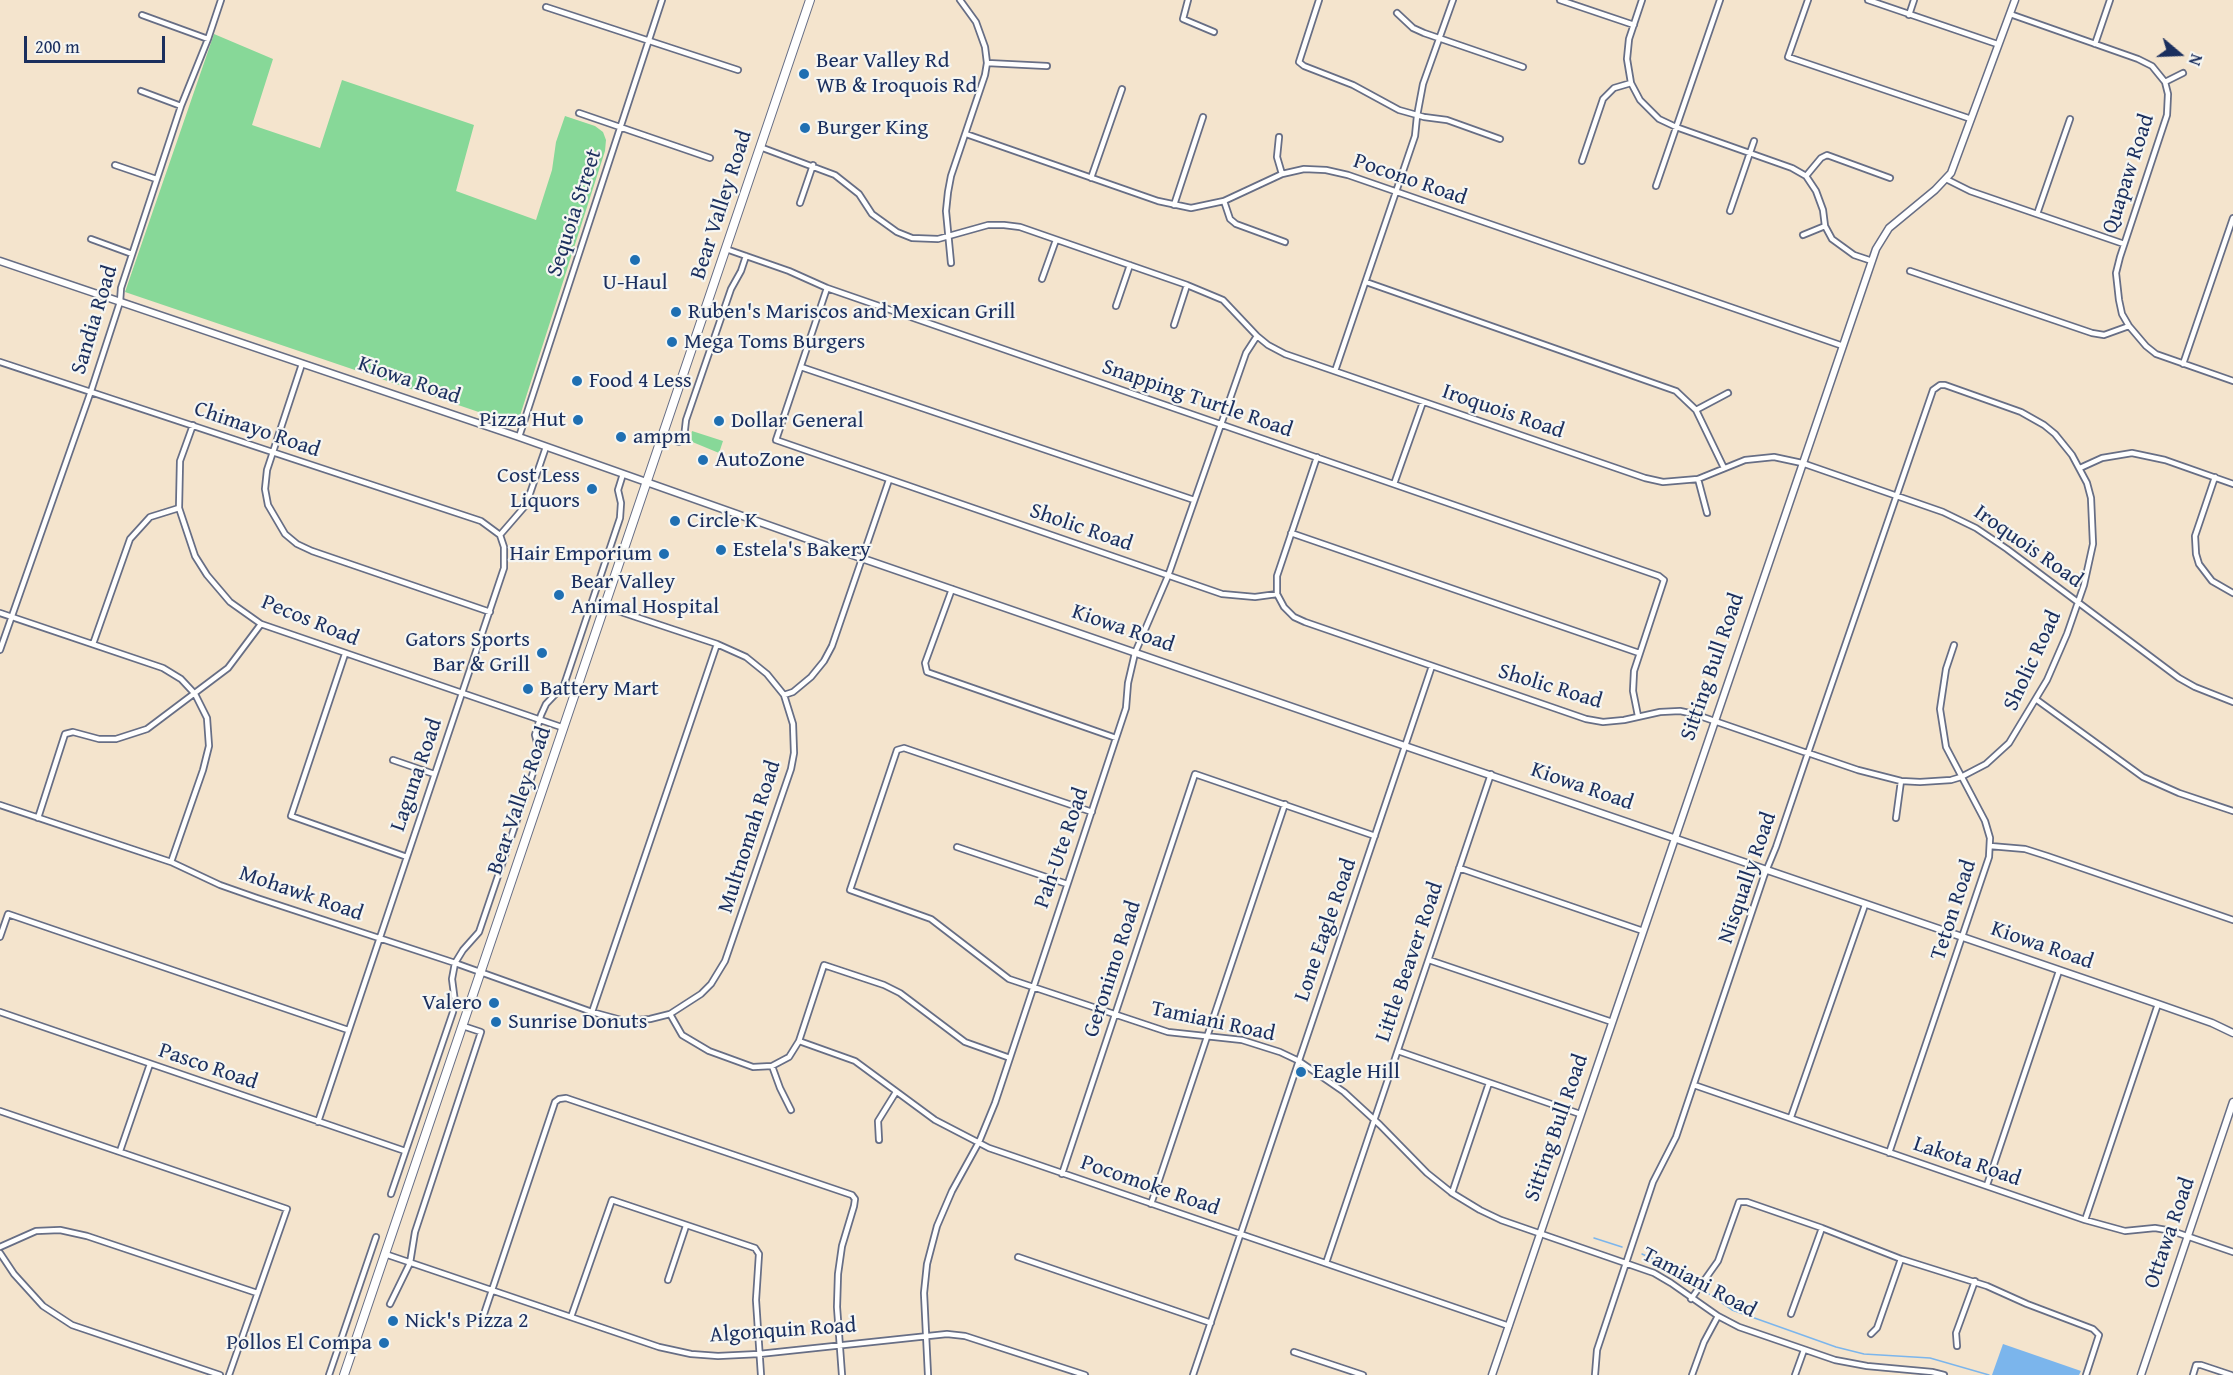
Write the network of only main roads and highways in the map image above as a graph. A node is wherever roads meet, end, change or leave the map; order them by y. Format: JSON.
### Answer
{"nodes":[{"id":1,"x":810,"y":0,"type":"edge"},
{"id":2,"x":344,"y":1375,"type":"edge"}],
"edges":[{"from":1,"to":2,"type":"main road","name":"Bear Valley Road"}]}
